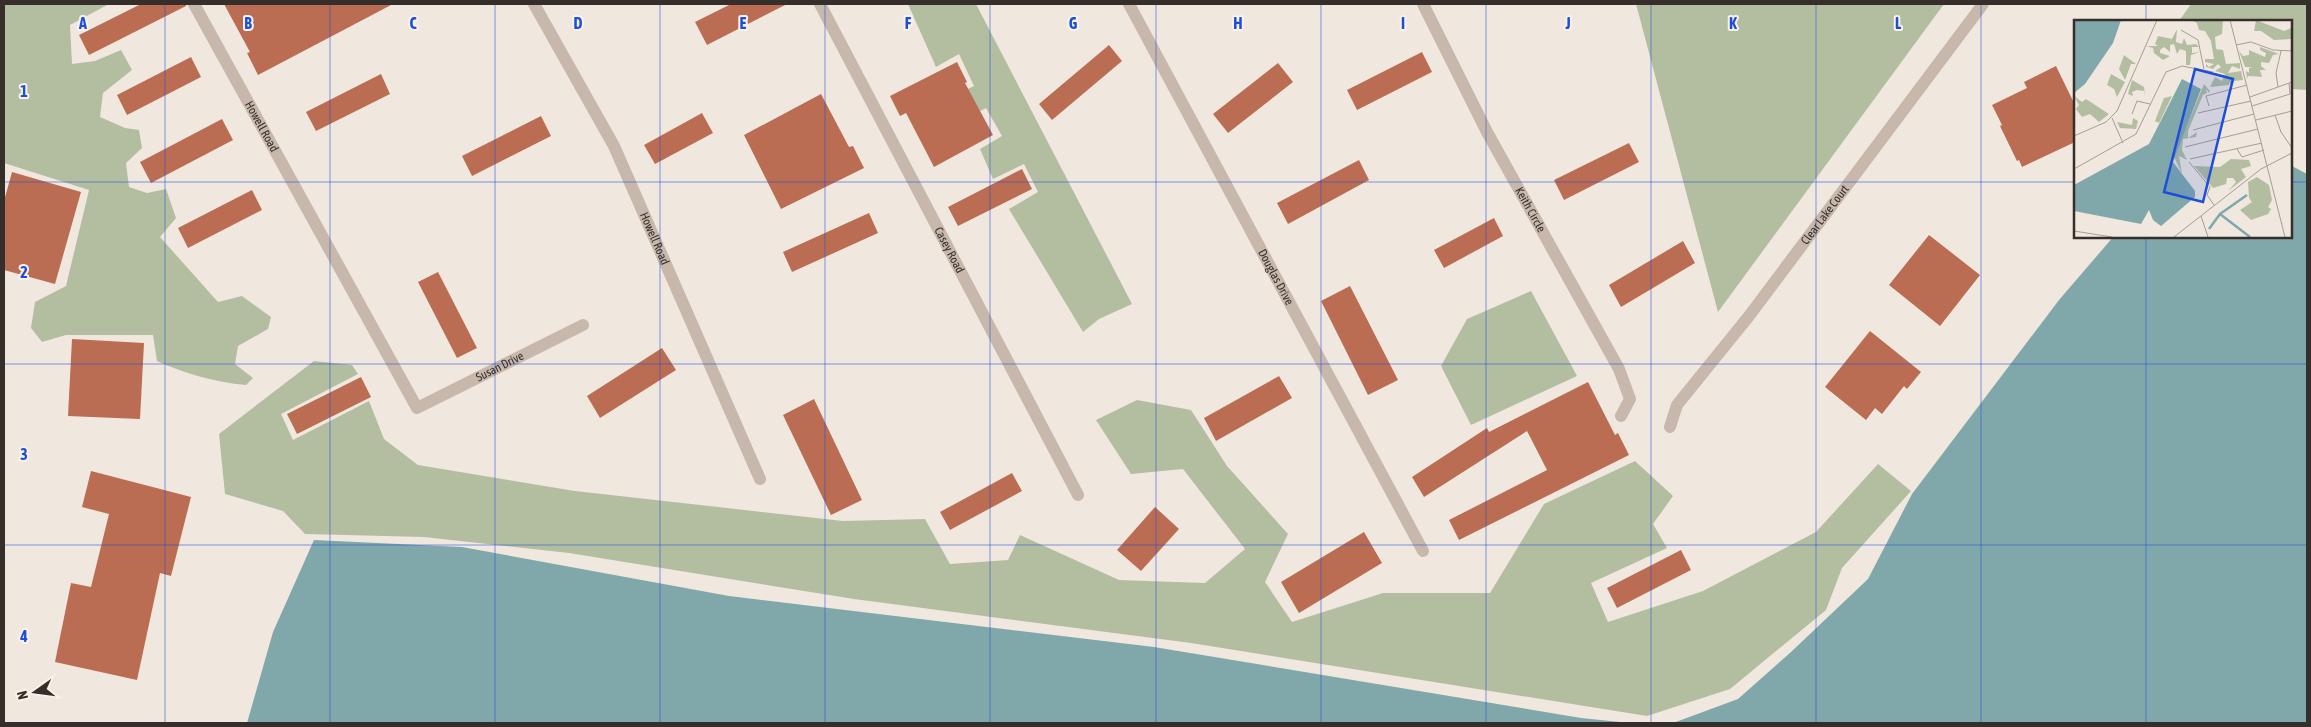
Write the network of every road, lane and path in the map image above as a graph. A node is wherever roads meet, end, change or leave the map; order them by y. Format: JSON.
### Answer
{"nodes":[{"id":1,"x":194,"y":4,"type":"edge"},
{"id":2,"x":534,"y":4,"type":"edge"},
{"id":3,"x":820,"y":4,"type":"edge"},
{"id":4,"x":1129,"y":4,"type":"edge"},
{"id":5,"x":1423,"y":4,"type":"edge"},
{"id":6,"x":1983,"y":4,"type":"edge"},
{"id":7,"x":583,"y":325,"type":"dead end"},
{"id":8,"x":417,"y":408,"type":"joint"},
{"id":9,"x":1621,"y":416,"type":"dead end"},
{"id":10,"x":1670,"y":427,"type":"dead end"},
{"id":11,"x":760,"y":479,"type":"dead end"},
{"id":12,"x":1078,"y":495,"type":"dead end"},
{"id":13,"x":1423,"y":551,"type":"dead end"}],
"edges":[{"from":1,"to":8,"type":"street","name":"Howell Road"},
{"from":2,"to":11,"type":"street","name":"Howell Road"},
{"from":3,"to":12,"type":"street","name":"Casey Road"},
{"from":4,"to":13,"type":"street","name":"Douglas Drive"},
{"from":5,"to":9,"type":"street","name":"Keith Circle"},
{"from":6,"to":10,"type":"street","name":"Clear Lake Court"},
{"from":7,"to":8,"type":"street","name":"Susan Drive"}]}
